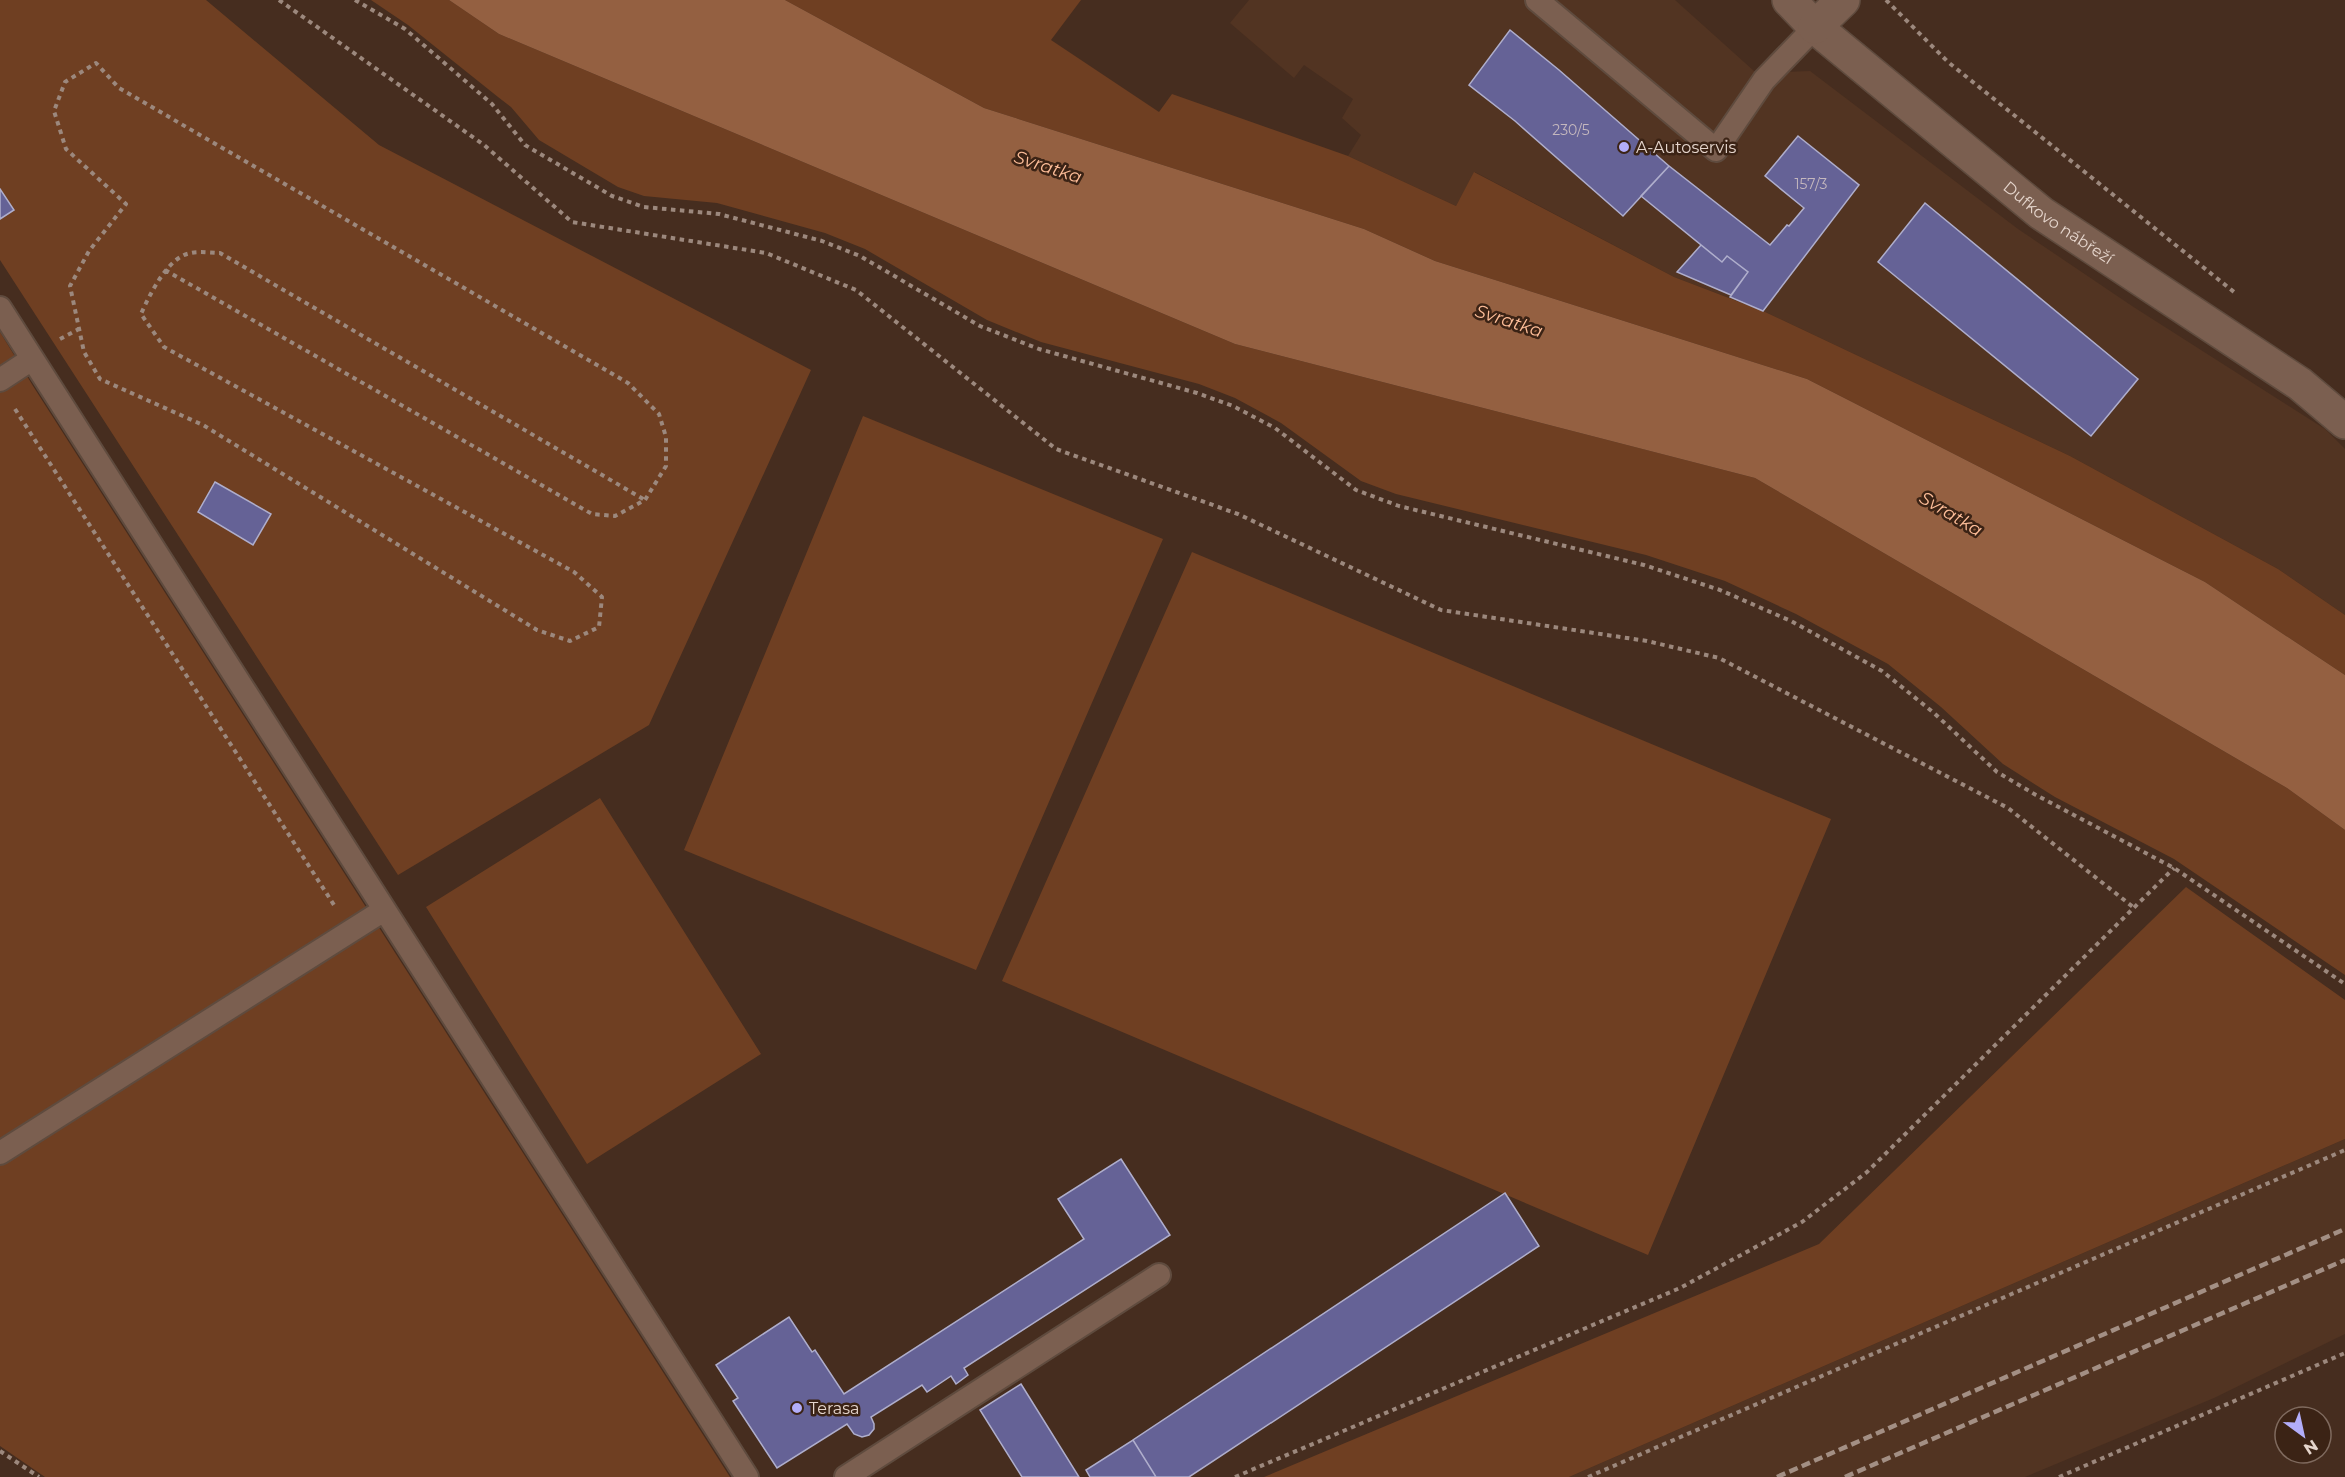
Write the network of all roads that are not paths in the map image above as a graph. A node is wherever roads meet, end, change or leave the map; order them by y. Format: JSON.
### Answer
{"nodes":[{"id":1,"x":1537,"y":0,"type":"edge"},
{"id":2,"x":1789,"y":0,"type":"edge"},
{"id":3,"x":1843,"y":0,"type":"edge"},
{"id":4,"x":1815,"y":27,"type":"junction"},
{"id":5,"x":0,"y":308,"type":"edge"},
{"id":6,"x":32,"y":359,"type":"junction"},
{"id":7,"x":0,"y":380,"type":"edge"},
{"id":8,"x":2345,"y":422,"type":"edge"},
{"id":9,"x":384,"y":910,"type":"junction"},
{"id":10,"x":0,"y":1153,"type":"edge"},
{"id":11,"x":1159,"y":1275,"type":"dead end"},
{"id":12,"x":747,"y":1477,"type":"edge"},
{"id":13,"x":846,"y":1477,"type":"edge"}],
"edges":[{"from":1,"to":4,"type":"lane"},
{"from":2,"to":4,"type":"street","name":"Dufkovo nábřeží"},
{"from":3,"to":4,"type":"street"},
{"from":4,"to":8,"type":"street","name":"Dufkovo nábřeží"},
{"from":5,"to":6,"type":"lane"},
{"from":6,"to":7,"type":"lane"},
{"from":6,"to":9,"type":"lane"},
{"from":9,"to":10,"type":"lane"},
{"from":9,"to":12,"type":"lane"},
{"from":11,"to":13,"type":"lane"}]}
